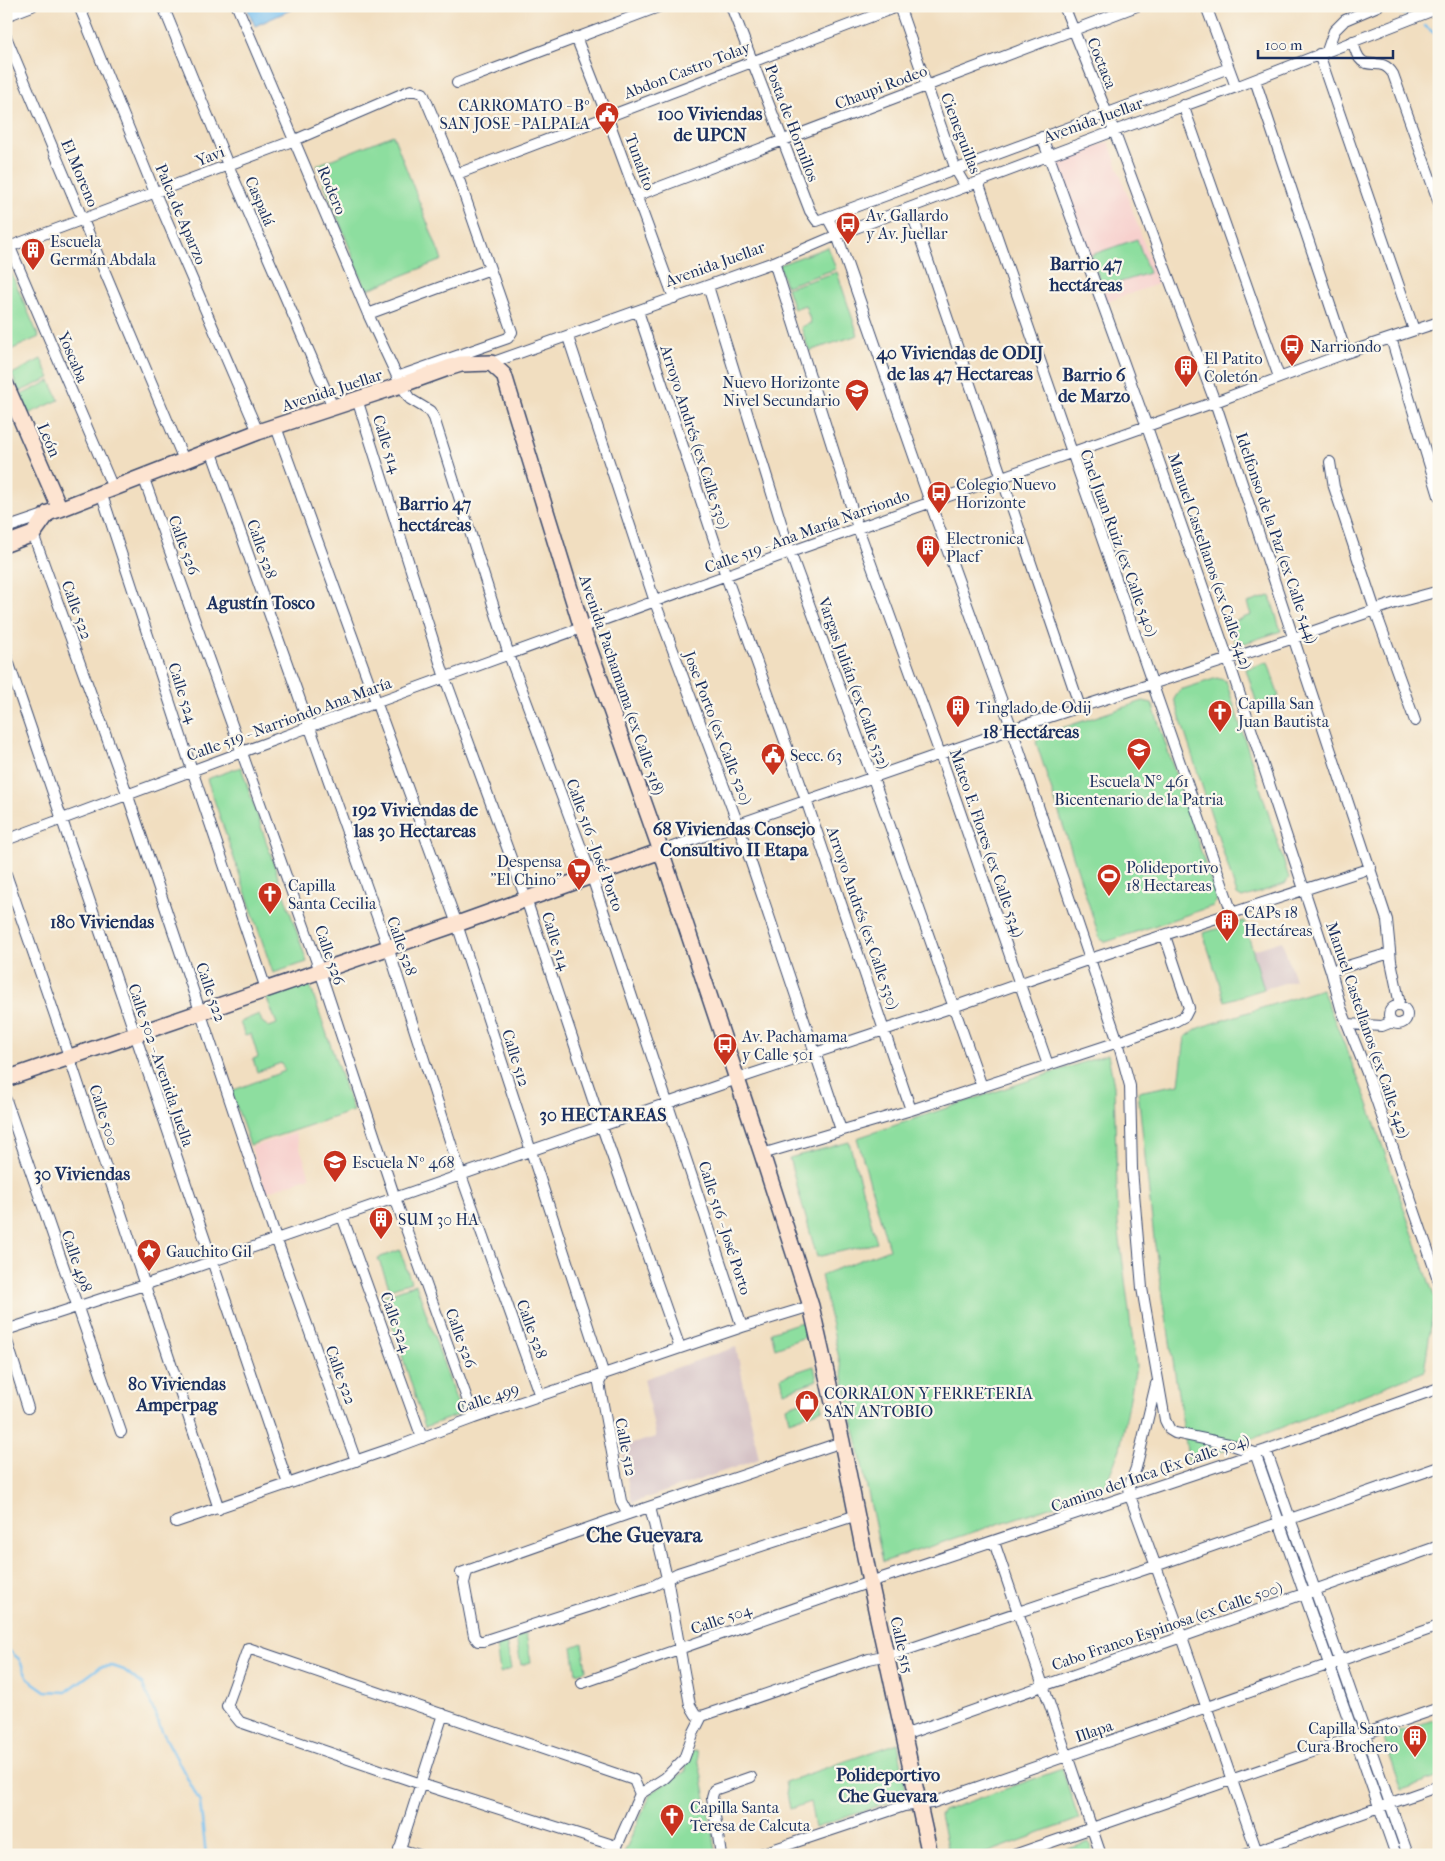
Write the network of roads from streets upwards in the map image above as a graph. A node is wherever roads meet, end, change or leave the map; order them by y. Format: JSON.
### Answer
{"nodes":[{"id":1,"x":32,"y":6,"type":"edge"},
{"id":2,"x":79,"y":6,"type":"edge"},
{"id":3,"x":164,"y":6,"type":"edge"},
{"id":4,"x":237,"y":6,"type":"edge"},
{"id":5,"x":661,"y":6,"type":"edge"},
{"id":6,"x":730,"y":6,"type":"edge"},
{"id":7,"x":899,"y":6,"type":"edge"},
{"id":8,"x":1064,"y":6,"type":"edge"},
{"id":9,"x":1137,"y":6,"type":"edge"},
{"id":10,"x":1206,"y":6,"type":"edge"},
{"id":11,"x":1378,"y":6,"type":"edge"},
{"id":12,"x":1439,"y":8,"type":"edge"},
{"id":13,"x":6,"y":16,"type":"edge"},
{"id":14,"x":1073,"y":30,"type":"junction"},
{"id":15,"x":6,"y":36,"type":"edge"},
{"id":16,"x":576,"y":37,"type":"junction"},
{"id":17,"x":1353,"y":41,"type":"junction"},
{"id":18,"x":1323,"y":53,"type":"junction"},
{"id":19,"x":752,"y":62,"type":"junction"},
{"id":20,"x":1229,"y":68,"type":"junction"},
{"id":21,"x":1255,"y":80,"type":"junction"},
{"id":22,"x":457,"y":83,"type":"dead end"},
{"id":23,"x":927,"y":86,"type":"junction"},
{"id":24,"x":1236,"y":87,"type":"junction"},
{"id":25,"x":1183,"y":105,"type":"junction"},
{"id":26,"x":1106,"y":112,"type":"junction"},
{"id":27,"x":607,"y":116,"type":"junction"},
{"id":28,"x":1114,"y":131,"type":"junction"},
{"id":29,"x":1042,"y":137,"type":"junction"},
{"id":30,"x":295,"y":140,"type":"junction"},
{"id":31,"x":784,"y":140,"type":"junction"},
{"id":32,"x":1048,"y":155,"type":"junction"},
{"id":33,"x":228,"y":165,"type":"junction"},
{"id":34,"x":956,"y":170,"type":"junction"},
{"id":35,"x":457,"y":174,"type":"junction"},
{"id":36,"x":978,"y":182,"type":"junction"},
{"id":37,"x":966,"y":186,"type":"junction"},
{"id":38,"x":155,"y":193,"type":"junction"},
{"id":39,"x":636,"y":196,"type":"junction"},
{"id":40,"x":1439,"y":203,"type":"edge"},
{"id":41,"x":910,"y":208,"type":"junction"},
{"id":42,"x":827,"y":217,"type":"junction"},
{"id":43,"x":84,"y":219,"type":"junction"},
{"id":44,"x":837,"y":235,"type":"junction"},
{"id":45,"x":7,"y":245,"type":"edge"},
{"id":46,"x":774,"y":262,"type":"junction"},
{"id":47,"x":490,"y":269,"type":"junction"},
{"id":48,"x":708,"y":286,"type":"junction"},
{"id":49,"x":674,"y":298,"type":"junction"},
{"id":50,"x":638,"y":312,"type":"junction"},
{"id":51,"x":368,"y":314,"type":"junction"},
{"id":52,"x":1439,"y":322,"type":"edge"},
{"id":53,"x":1414,"y":330,"type":"junction"},
{"id":54,"x":568,"y":337,"type":"junction"},
{"id":55,"x":1391,"y":338,"type":"junction"},
{"id":56,"x":1346,"y":353,"type":"junction"},
{"id":57,"x":491,"y":363,"type":"junction"},
{"id":58,"x":1279,"y":377,"type":"junction"},
{"id":59,"x":399,"y":381,"type":"junction"},
{"id":60,"x":6,"y":385,"type":"edge"},
{"id":61,"x":358,"y":399,"type":"junction"},
{"id":62,"x":1215,"y":402,"type":"junction"},
{"id":63,"x":333,"y":407,"type":"junction"},
{"id":64,"x":276,"y":427,"type":"junction"},
{"id":65,"x":1147,"y":427,"type":"junction"},
{"id":66,"x":258,"y":432,"type":"junction"},
{"id":67,"x":211,"y":450,"type":"junction"},
{"id":68,"x":1070,"y":453,"type":"junction"},
{"id":69,"x":184,"y":460,"type":"junction"},
{"id":70,"x":1330,"y":462,"type":"dead end"},
{"id":71,"x":143,"y":476,"type":"junction"},
{"id":72,"x":1002,"y":477,"type":"junction"},
{"id":73,"x":107,"y":490,"type":"junction"},
{"id":74,"x":1439,"y":496,"type":"edge"},
{"id":75,"x":930,"y":502,"type":"junction"},
{"id":76,"x":54,"y":511,"type":"junction"},
{"id":77,"x":6,"y":528,"type":"edge"},
{"id":78,"x":858,"y":528,"type":"junction"},
{"id":79,"x":34,"y":534,"type":"junction"},
{"id":80,"x":6,"y":544,"type":"edge"},
{"id":81,"x":790,"y":552,"type":"junction"},
{"id":82,"x":726,"y":576,"type":"junction"},
{"id":83,"x":1439,"y":591,"type":"edge"},
{"id":84,"x":655,"y":602,"type":"junction"},
{"id":85,"x":1375,"y":610,"type":"junction"},
{"id":86,"x":582,"y":628,"type":"junction"},
{"id":87,"x":1294,"y":638,"type":"junction"},
{"id":88,"x":6,"y":655,"type":"edge"},
{"id":89,"x":509,"y":655,"type":"junction"},
{"id":90,"x":1228,"y":659,"type":"junction"},
{"id":91,"x":445,"y":678,"type":"junction"},
{"id":92,"x":1153,"y":684,"type":"junction"},
{"id":93,"x":376,"y":702,"type":"junction"},
{"id":94,"x":1080,"y":707,"type":"junction"},
{"id":95,"x":1415,"y":721,"type":"dead end"},
{"id":96,"x":309,"y":727,"type":"junction"},
{"id":97,"x":1012,"y":729,"type":"junction"},
{"id":98,"x":241,"y":752,"type":"junction"},
{"id":99,"x":940,"y":754,"type":"junction"},
{"id":100,"x":192,"y":770,"type":"junction"},
{"id":101,"x":873,"y":778,"type":"junction"},
{"id":102,"x":128,"y":796,"type":"junction"},
{"id":103,"x":806,"y":800,"type":"junction"},
{"id":104,"x":63,"y":818,"type":"junction"},
{"id":105,"x":738,"y":824,"type":"junction"},
{"id":106,"x":6,"y":840,"type":"edge"},
{"id":107,"x":661,"y":851,"type":"junction"},
{"id":108,"x":1371,"y":868,"type":"junction"},
{"id":109,"x":6,"y":874,"type":"edge"},
{"id":110,"x":592,"y":876,"type":"junction"},
{"id":111,"x":1303,"y":890,"type":"junction"},
{"id":112,"x":526,"y":899,"type":"junction"},
{"id":113,"x":1232,"y":913,"type":"junction"},
{"id":114,"x":457,"y":924,"type":"junction"},
{"id":115,"x":1165,"y":936,"type":"junction"},
{"id":116,"x":388,"y":947,"type":"junction"},
{"id":117,"x":1391,"y":957,"type":"junction"},
{"id":118,"x":1090,"y":959,"type":"junction"},
{"id":119,"x":320,"y":970,"type":"junction"},
{"id":120,"x":1331,"y":971,"type":"junction"},
{"id":121,"x":1020,"y":984,"type":"junction"},
{"id":122,"x":266,"y":989,"type":"junction"},
{"id":123,"x":1398,"y":1006,"type":"junction"},
{"id":124,"x":953,"y":1007,"type":"junction"},
{"id":125,"x":202,"y":1012,"type":"junction"},
{"id":126,"x":1392,"y":1022,"type":"junction"},
{"id":127,"x":1348,"y":1024,"type":"junction"},
{"id":128,"x":884,"y":1029,"type":"junction"},
{"id":129,"x":135,"y":1034,"type":"junction"},
{"id":130,"x":1118,"y":1042,"type":"junction"},
{"id":131,"x":815,"y":1053,"type":"junction"},
{"id":132,"x":69,"y":1056,"type":"junction"},
{"id":133,"x":1048,"y":1065,"type":"junction"},
{"id":134,"x":6,"y":1079,"type":"edge"},
{"id":135,"x":737,"y":1079,"type":"junction"},
{"id":136,"x":982,"y":1087,"type":"junction"},
{"id":137,"x":6,"y":1100,"type":"edge"},
{"id":138,"x":668,"y":1104,"type":"junction"},
{"id":139,"x":911,"y":1110,"type":"junction"},
{"id":140,"x":602,"y":1127,"type":"junction"},
{"id":141,"x":841,"y":1130,"type":"junction"},
{"id":142,"x":530,"y":1152,"type":"junction"},
{"id":143,"x":762,"y":1154,"type":"junction"},
{"id":144,"x":461,"y":1175,"type":"junction"},
{"id":145,"x":395,"y":1198,"type":"junction"},
{"id":146,"x":342,"y":1216,"type":"junction"},
{"id":147,"x":276,"y":1238,"type":"junction"},
{"id":148,"x":213,"y":1261,"type":"junction"},
{"id":149,"x":1439,"y":1282,"type":"edge"},
{"id":150,"x":144,"y":1285,"type":"junction"},
{"id":151,"x":811,"y":1306,"type":"junction"},
{"id":152,"x":77,"y":1307,"type":"junction"},
{"id":153,"x":742,"y":1327,"type":"junction"},
{"id":154,"x":6,"y":1330,"type":"edge"},
{"id":155,"x":6,"y":1338,"type":"edge"},
{"id":156,"x":680,"y":1348,"type":"junction"},
{"id":157,"x":603,"y":1375,"type":"junction"},
{"id":158,"x":1158,"y":1378,"type":"junction"},
{"id":159,"x":1439,"y":1388,"type":"edge"},
{"id":160,"x":540,"y":1396,"type":"junction"},
{"id":161,"x":28,"y":1408,"type":"dead end"},
{"id":162,"x":474,"y":1418,"type":"junction"},
{"id":163,"x":121,"y":1432,"type":"dead end"},
{"id":164,"x":422,"y":1438,"type":"junction"},
{"id":165,"x":842,"y":1442,"type":"junction"},
{"id":166,"x":1266,"y":1450,"type":"junction"},
{"id":167,"x":1255,"y":1453,"type":"junction"},
{"id":168,"x":356,"y":1461,"type":"junction"},
{"id":169,"x":1439,"y":1467,"type":"edge"},
{"id":170,"x":288,"y":1484,"type":"junction"},
{"id":171,"x":1130,"y":1496,"type":"junction"},
{"id":172,"x":650,"y":1507,"type":"junction"},
{"id":173,"x":219,"y":1508,"type":"junction"},
{"id":174,"x":628,"y":1514,"type":"junction"},
{"id":175,"x":857,"y":1515,"type":"junction"},
{"id":176,"x":1285,"y":1520,"type":"junction"},
{"id":177,"x":176,"y":1522,"type":"dead end"},
{"id":178,"x":994,"y":1542,"type":"junction"},
{"id":179,"x":1439,"y":1546,"type":"edge"},
{"id":180,"x":1155,"y":1566,"type":"junction"},
{"id":181,"x":667,"y":1578,"type":"junction"},
{"id":182,"x":870,"y":1582,"type":"junction"},
{"id":183,"x":1315,"y":1590,"type":"junction"},
{"id":184,"x":1305,"y":1594,"type":"junction"},
{"id":185,"x":1018,"y":1612,"type":"junction"},
{"id":186,"x":1439,"y":1626,"type":"edge"},
{"id":187,"x":1182,"y":1637,"type":"junction"},
{"id":188,"x":680,"y":1650,"type":"junction"},
{"id":189,"x":886,"y":1655,"type":"junction"},
{"id":190,"x":1340,"y":1660,"type":"junction"},
{"id":191,"x":1330,"y":1664,"type":"junction"},
{"id":192,"x":582,"y":1683,"type":"dead end"},
{"id":193,"x":1044,"y":1685,"type":"junction"},
{"id":194,"x":1206,"y":1708,"type":"junction"},
{"id":195,"x":1439,"y":1708,"type":"edge"},
{"id":196,"x":443,"y":1714,"type":"junction"},
{"id":197,"x":699,"y":1716,"type":"junction"},
{"id":198,"x":904,"y":1734,"type":"junction"},
{"id":199,"x":1360,"y":1736,"type":"junction"},
{"id":200,"x":1066,"y":1756,"type":"junction"},
{"id":201,"x":751,"y":1777,"type":"dead end"},
{"id":202,"x":1232,"y":1781,"type":"junction"},
{"id":203,"x":421,"y":1784,"type":"junction"},
{"id":204,"x":1439,"y":1786,"type":"edge"},
{"id":205,"x":640,"y":1794,"type":"junction"},
{"id":206,"x":919,"y":1805,"type":"junction"},
{"id":207,"x":1385,"y":1806,"type":"junction"},
{"id":208,"x":1092,"y":1828,"type":"junction"},
{"id":209,"x":615,"y":1850,"type":"edge"},
{"id":210,"x":399,"y":1852,"type":"edge"},
{"id":211,"x":1257,"y":1853,"type":"edge"},
{"id":212,"x":419,"y":1855,"type":"edge"},
{"id":213,"x":721,"y":1855,"type":"edge"},
{"id":214,"x":757,"y":1855,"type":"edge"},
{"id":215,"x":930,"y":1855,"type":"edge"},
{"id":216,"x":1014,"y":1855,"type":"edge"},
{"id":217,"x":1101,"y":1855,"type":"edge"},
{"id":218,"x":1245,"y":1855,"type":"edge"},
{"id":219,"x":1396,"y":1855,"type":"edge"},
{"id":220,"x":1408,"y":1855,"type":"edge"}],
"edges":[{"from":1,"to":13,"type":"street"},
{"from":2,"to":38,"type":"street","name":"Palca de Aparzo"},
{"from":3,"to":33,"type":"street","name":"Caspalá"},
{"from":4,"to":30,"type":"street","name":"Rodero"},
{"from":5,"to":16,"type":"street"},
{"from":6,"to":19,"type":"street","name":"Posta de Hornillos"},
{"from":7,"to":19,"type":"street","name":"Abdon Castro Tolay"},
{"from":7,"to":23,"type":"street","name":"Cieneguillas"},
{"from":8,"to":14,"type":"street","name":"Coctaca"},
{"from":9,"to":14,"type":"street","name":"Chaupi Rodeo"},
{"from":10,"to":20,"type":"street"},
{"from":11,"to":18,"type":"street"},
{"from":12,"to":17,"type":"street","name":"Avenida Juellar"},
{"from":14,"to":23,"type":"street","name":"Chaupi Rodeo"},
{"from":14,"to":26,"type":"street","name":"Coctaca"},
{"from":15,"to":43,"type":"street","name":"El Moreno"},
{"from":16,"to":22,"type":"street"},
{"from":16,"to":27,"type":"street","name":"Tunalito"},
{"from":17,"to":18,"type":"street","name":"Avenida Juellar"},
{"from":17,"to":40,"type":"street"},
{"from":18,"to":21,"type":"street","name":"Avenida Juellar"},
{"from":18,"to":53,"type":"street"},
{"from":19,"to":27,"type":"street","name":"Abdon Castro Tolay"},
{"from":19,"to":31,"type":"street","name":"Posta de Hornillos"},
{"from":20,"to":24,"type":"street"},
{"from":20,"to":26,"type":"street"},
{"from":21,"to":24,"type":"street","name":"Avenida Juellar"},
{"from":21,"to":56,"type":"street"},
{"from":23,"to":31,"type":"street","name":"Chaupi Rodeo"},
{"from":23,"to":34,"type":"street","name":"Cieneguillas"},
{"from":24,"to":25,"type":"street","name":"Avenida Juellar"},
{"from":25,"to":28,"type":"street","name":"Avenida Juellar"},
{"from":25,"to":58,"type":"street"},
{"from":26,"to":28,"type":"street","name":"Coctaca"},
{"from":26,"to":29,"type":"street"},
{"from":27,"to":35,"type":"street","name":"Abdon Castro Tolay"},
{"from":27,"to":39,"type":"street","name":"Tunalito"},
{"from":28,"to":32,"type":"street","name":"Avenida Juellar"},
{"from":28,"to":62,"type":"street","name":"Idelfonso de la Paz (ex Calle 544)"},
{"from":29,"to":32,"type":"street","name":"Manuel Castellanos (ex Calle 542)"},
{"from":29,"to":34,"type":"street"},
{"from":30,"to":33,"type":"street","name":"Yavi"},
{"from":30,"to":35,"type":"street","name":"Yavi"},
{"from":30,"to":51,"type":"street","name":"Rodero"},
{"from":31,"to":39,"type":"street","name":"Chaupi Rodeo"},
{"from":31,"to":42,"type":"street","name":"Posta de Hornillos"},
{"from":32,"to":36,"type":"street","name":"Avenida Juellar"},
{"from":32,"to":65,"type":"street","name":"Manuel Castellanos (ex Calle 542)"},
{"from":33,"to":38,"type":"street","name":"Yavi"},
{"from":33,"to":63,"type":"street","name":"Caspalá"},
{"from":34,"to":37,"type":"street","name":"Cieneguillas"},
{"from":34,"to":42,"type":"street"},
{"from":35,"to":47,"type":"street"},
{"from":36,"to":37,"type":"street","name":"Avenida Juellar"},
{"from":36,"to":68,"type":"street","name":"Cnel Juan Ruiz (ex Calle 540)"},
{"from":37,"to":41,"type":"street","name":"Avenida Juellar"},
{"from":38,"to":43,"type":"street","name":"Yavi"},
{"from":38,"to":66,"type":"street","name":"Palca de Aparzo"},
{"from":39,"to":49,"type":"street","name":"Tunalito"},
{"from":41,"to":44,"type":"street","name":"Avenida Juellar"},
{"from":41,"to":72,"type":"street"},
{"from":42,"to":44,"type":"street"},
{"from":43,"to":45,"type":"street","name":"Yavi"},
{"from":43,"to":69,"type":"street","name":"El Moreno"},
{"from":44,"to":46,"type":"street","name":"Avenida Juellar"},
{"from":44,"to":75,"type":"street"},
{"from":45,"to":73,"type":"street","name":"Yoscaba"},
{"from":46,"to":48,"type":"street","name":"Avenida Juellar"},
{"from":46,"to":78,"type":"street","name":"Mateo E. Flores (ex Calle 534)"},
{"from":47,"to":51,"type":"street"},
{"from":47,"to":59,"type":"street"},
{"from":48,"to":49,"type":"street","name":"Avenida Juellar"},
{"from":48,"to":81,"type":"street","name":"Vargas Julián (ex Calle 532)"},
{"from":49,"to":50,"type":"street","name":"Avenida Juellar"},
{"from":50,"to":54,"type":"street","name":"Avenida Juellar"},
{"from":50,"to":82,"type":"street","name":"Arroyo Andrés (ex Calle 530)"},
{"from":51,"to":59,"type":"street","name":"Rodero"},
{"from":52,"to":53,"type":"street","name":"Calle 519 - Ana María Narriondo"},
{"from":53,"to":55,"type":"street","name":"Calle 519 - Ana María Narriondo"},
{"from":54,"to":57,"type":"street","name":"Avenida Juellar"},
{"from":54,"to":84,"type":"street","name":"Jose Porto (ex Calle 520)"},
{"from":55,"to":56,"type":"street","name":"Calle 519 - Ana María Narriondo"},
{"from":55,"to":74,"type":"street"},
{"from":56,"to":58,"type":"street","name":"Calle 519 - Ana María Narriondo"},
{"from":57,"to":59,"type":"street","name":"Avenida Juellar"},
{"from":57,"to":86,"type":"street","name":"Avenida Pachamama (ex Calle 518)"},
{"from":58,"to":62,"type":"street","name":"Calle 519 - Ana María Narriondo"},
{"from":59,"to":61,"type":"street","name":"Avenida Juellar"},
{"from":59,"to":89,"type":"street","name":"Calle 516 - José Porto"},
{"from":60,"to":76,"type":"street","name":"León"},
{"from":61,"to":63,"type":"street","name":"Avenida Juellar"},
{"from":61,"to":91,"type":"street","name":"Calle 514"},
{"from":62,"to":65,"type":"street","name":"Calle 519 - Ana María Narriondo"},
{"from":62,"to":87,"type":"street","name":"Idelfonso de la Paz (ex Calle 544)"},
{"from":63,"to":64,"type":"street","name":"Avenida Juellar"},
{"from":64,"to":66,"type":"street","name":"Avenida Juellar"},
{"from":64,"to":93,"type":"street","name":"Calle 512"},
{"from":65,"to":68,"type":"street","name":"Calle 519 - Ana María Narriondo"},
{"from":65,"to":90,"type":"street","name":"Manuel Castellanos (ex Calle 542)"},
{"from":66,"to":67,"type":"street","name":"Avenida Juellar"},
{"from":67,"to":69,"type":"street","name":"Avenida Juellar"},
{"from":67,"to":96,"type":"street","name":"Calle 528"},
{"from":68,"to":72,"type":"street","name":"Calle 519 - Ana María Narriondo"},
{"from":68,"to":92,"type":"street","name":"Cnel Juan Ruiz (ex Calle 540)"},
{"from":69,"to":71,"type":"street","name":"Avenida Juellar"},
{"from":70,"to":85,"type":"street"},
{"from":71,"to":73,"type":"street","name":"Avenida Juellar"},
{"from":71,"to":98,"type":"street","name":"Calle 526"},
{"from":72,"to":75,"type":"street","name":"Calle 519 - Ana María Narriondo"},
{"from":72,"to":94,"type":"street"},
{"from":73,"to":76,"type":"street","name":"Avenida Juellar"},
{"from":73,"to":100,"type":"street","name":"Calle 524"},
{"from":75,"to":78,"type":"street","name":"Calle 519 - Ana María Narriondo"},
{"from":75,"to":97,"type":"street"},
{"from":76,"to":77,"type":"street"},
{"from":76,"to":79,"type":"street"},
{"from":78,"to":81,"type":"street","name":"Calle 519 - Ana María Narriondo"},
{"from":78,"to":99,"type":"street","name":"Mateo E. Flores (ex Calle 534)"},
{"from":79,"to":80,"type":"street"},
{"from":79,"to":102,"type":"street","name":"Calle 522"},
{"from":81,"to":82,"type":"street","name":"Calle 519 - Ana María Narriondo"},
{"from":81,"to":101,"type":"street","name":"Vargas Julián (ex Calle 532)"},
{"from":82,"to":84,"type":"street","name":"Calle 519 - Ana María Narriondo"},
{"from":82,"to":103,"type":"street","name":"Arroyo Andrés (ex Calle 530)"},
{"from":83,"to":85,"type":"street"},
{"from":84,"to":86,"type":"street","name":"Calle 519 - Ana María Narriondo"},
{"from":84,"to":105,"type":"street","name":"Jose Porto (ex Calle 520)"},
{"from":85,"to":87,"type":"street"},
{"from":85,"to":95,"type":"street"},
{"from":86,"to":89,"type":"street","name":"Calle 519 - Narriondo Ana María"},
{"from":86,"to":107,"type":"street","name":"Avenida Pachamama (ex Calle 518)"},
{"from":87,"to":90,"type":"street"},
{"from":87,"to":108,"type":"street","name":"Idelfonso de la Paz (ex Calle 544)"},
{"from":88,"to":104,"type":"street","name":"Calle 502 - Avenida Juella"},
{"from":89,"to":91,"type":"street","name":"Calle 519 - Narriondo Ana María"},
{"from":89,"to":110,"type":"street","name":"Calle 516 - José Porto"},
{"from":90,"to":92,"type":"street"},
{"from":90,"to":111,"type":"street","name":"Manuel Castellanos (ex Calle 542)"},
{"from":91,"to":93,"type":"street","name":"Calle 519 - Narriondo Ana María"},
{"from":91,"to":112,"type":"street","name":"Calle 514"},
{"from":92,"to":94,"type":"street"},
{"from":92,"to":113,"type":"street","name":"Cnel Juan Ruiz (ex Calle 540)"},
{"from":93,"to":96,"type":"street","name":"Calle 519 - Narriondo Ana María"},
{"from":93,"to":114,"type":"street","name":"Calle 512"},
{"from":94,"to":97,"type":"street"},
{"from":96,"to":98,"type":"street","name":"Calle 519 - Narriondo Ana María"},
{"from":96,"to":116,"type":"street","name":"Calle 528"},
{"from":97,"to":99,"type":"street"},
{"from":97,"to":118,"type":"street"},
{"from":98,"to":100,"type":"street","name":"Calle 519 - Narriondo Ana María"},
{"from":98,"to":119,"type":"street","name":"Calle 526"},
{"from":99,"to":101,"type":"street"},
{"from":99,"to":121,"type":"street","name":"Mateo E. Flores (ex Calle 534)"},
{"from":100,"to":102,"type":"street","name":"Calle 519 - Narriondo Ana María"},
{"from":100,"to":122,"type":"street","name":"Calle 524"},
{"from":101,"to":103,"type":"street"},
{"from":101,"to":124,"type":"street","name":"Vargas Julián (ex Calle 532)"},
{"from":102,"to":104,"type":"street","name":"Calle 519 - Narriondo Ana María"},
{"from":102,"to":125,"type":"street","name":"Calle 522"},
{"from":103,"to":105,"type":"street"},
{"from":103,"to":128,"type":"street","name":"Arroyo Andrés (ex Calle 530)"},
{"from":104,"to":106,"type":"street","name":"Calle 519 - Narriondo Ana María"},
{"from":104,"to":129,"type":"street","name":"Calle 502 - Avenida Juella"},
{"from":105,"to":107,"type":"street"},
{"from":105,"to":131,"type":"street","name":"Jose Porto (ex Calle 520)"},
{"from":107,"to":110,"type":"street"},
{"from":107,"to":135,"type":"street","name":"Avenida Pachamama (ex Calle 518)"},
{"from":108,"to":111,"type":"street"},
{"from":108,"to":117,"type":"street","name":"Idelfonso de la Paz (ex Calle 544)"},
{"from":109,"to":132,"type":"street","name":"Calle 500"},
{"from":110,"to":112,"type":"street"},
{"from":110,"to":138,"type":"street","name":"Calle 516 - José Porto"},
{"from":111,"to":113,"type":"street"},
{"from":111,"to":120,"type":"street","name":"Manuel Castellanos (ex Calle 542)"},
{"from":112,"to":114,"type":"street"},
{"from":112,"to":140,"type":"street","name":"Calle 514"},
{"from":113,"to":115,"type":"street"},
{"from":114,"to":116,"type":"street"},
{"from":114,"to":142,"type":"street","name":"Calle 512"},
{"from":115,"to":118,"type":"street"},
{"from":115,"to":130,"type":"street"},
{"from":116,"to":119,"type":"street"},
{"from":116,"to":144,"type":"street","name":"Calle 528"},
{"from":117,"to":120,"type":"street"},
{"from":117,"to":123,"type":"street","name":"Idelfonso de la Paz (ex Calle 544)"},
{"from":118,"to":121,"type":"street"},
{"from":118,"to":130,"type":"street"},
{"from":119,"to":122,"type":"street"},
{"from":119,"to":145,"type":"street","name":"Calle 526"},
{"from":120,"to":127,"type":"street","name":"Manuel Castellanos (ex Calle 542)"},
{"from":121,"to":124,"type":"street"},
{"from":121,"to":133,"type":"street","name":"Mateo E. Flores (ex Calle 534)"},
{"from":122,"to":125,"type":"street"},
{"from":123,"to":126,"type":"street"},
{"from":123,"to":126,"type":"street"},
{"from":124,"to":128,"type":"street"},
{"from":124,"to":136,"type":"street","name":"Vargas Julián (ex Calle 532)"},
{"from":125,"to":129,"type":"street"},
{"from":125,"to":147,"type":"street","name":"Calle 522"},
{"from":126,"to":127,"type":"street"},
{"from":127,"to":149,"type":"street","name":"Manuel Castellanos (ex Calle 542)"},
{"from":128,"to":131,"type":"street"},
{"from":128,"to":139,"type":"street","name":"Arroyo Andrés (ex Calle 530)"},
{"from":129,"to":132,"type":"street"},
{"from":129,"to":148,"type":"street","name":"Calle 502 - Avenida Juella"},
{"from":130,"to":133,"type":"street"},
{"from":130,"to":158,"type":"street"},
{"from":131,"to":135,"type":"street"},
{"from":131,"to":141,"type":"street","name":"Jose Porto (ex Calle 520)"},
{"from":132,"to":134,"type":"street"},
{"from":132,"to":150,"type":"street","name":"Calle 500"},
{"from":133,"to":136,"type":"street"},
{"from":135,"to":138,"type":"street"},
{"from":135,"to":143,"type":"street","name":"Avenida Pachamama (ex Calle 518)"},
{"from":136,"to":139,"type":"street"},
{"from":137,"to":152,"type":"street","name":"Calle 498"},
{"from":138,"to":140,"type":"street"},
{"from":138,"to":153,"type":"street","name":"Calle 516 - José Porto"},
{"from":139,"to":141,"type":"street"},
{"from":140,"to":142,"type":"street"},
{"from":140,"to":156,"type":"street","name":"Calle 514"},
{"from":141,"to":143,"type":"street"},
{"from":142,"to":144,"type":"street"},
{"from":142,"to":157,"type":"street","name":"Calle 512"},
{"from":143,"to":151,"type":"street","name":"Avenida Pachamama (ex Calle 518)"},
{"from":144,"to":145,"type":"street"},
{"from":144,"to":160,"type":"street","name":"Calle 528"},
{"from":145,"to":146,"type":"street"},
{"from":145,"to":162,"type":"street","name":"Calle 526"},
{"from":146,"to":147,"type":"street"},
{"from":146,"to":164,"type":"street","name":"Calle 524"},
{"from":147,"to":148,"type":"street"},
{"from":147,"to":168,"type":"street","name":"Calle 522"},
{"from":148,"to":150,"type":"street"},
{"from":148,"to":170,"type":"street","name":"Calle 502 - Avenida Juella"},
{"from":150,"to":152,"type":"street"},
{"from":150,"to":173,"type":"street","name":"Calle 500"},
{"from":151,"to":153,"type":"street","name":"Calle 499"},
{"from":151,"to":165,"type":"street","name":"Avenida Pachamama (ex Calle 518)"},
{"from":152,"to":154,"type":"street"},
{"from":152,"to":163,"type":"street","name":"Calle 498"},
{"from":153,"to":156,"type":"street","name":"Calle 499"},
{"from":155,"to":161,"type":"street"},
{"from":156,"to":157,"type":"street","name":"Calle 499"},
{"from":157,"to":160,"type":"street","name":"Calle 499"},
{"from":157,"to":174,"type":"street","name":"Calle 512"},
{"from":158,"to":167,"type":"street"},
{"from":158,"to":171,"type":"street"},
{"from":159,"to":166,"type":"street","name":"Camino del Inca (Ex Calle 504)"},
{"from":160,"to":162,"type":"street","name":"Calle 499"},
{"from":162,"to":164,"type":"street","name":"Calle 499"},
{"from":164,"to":168,"type":"street","name":"Calle 499"},
{"from":165,"to":172,"type":"street"},
{"from":165,"to":175,"type":"street","name":"Calle 515"},
{"from":166,"to":167,"type":"street","name":"Camino del Inca (Ex Calle 504)"},
{"from":166,"to":176,"type":"street"},
{"from":167,"to":171,"type":"street","name":"Camino del Inca (Ex Calle 504)"},
{"from":167,"to":176,"type":"street"},
{"from":168,"to":170,"type":"street","name":"Calle 499"},
{"from":169,"to":176,"type":"street"},
{"from":170,"to":173,"type":"street","name":"Calle 499"},
{"from":171,"to":178,"type":"street","name":"Camino del Inca (Ex Calle 504)"},
{"from":171,"to":180,"type":"street"},
{"from":172,"to":174,"type":"street"},
{"from":172,"to":181,"type":"street"},
{"from":173,"to":177,"type":"street","name":"Calle 499"},
{"from":174,"to":181,"type":"street"},
{"from":175,"to":181,"type":"street"},
{"from":175,"to":182,"type":"street","name":"Calle 515"},
{"from":176,"to":180,"type":"street"},
{"from":176,"to":183,"type":"street"},
{"from":176,"to":184,"type":"street"},
{"from":178,"to":182,"type":"street","name":"Camino del Inca (Ex Calle 504)"},
{"from":178,"to":185,"type":"street"},
{"from":179,"to":183,"type":"street","name":"Cabo Franco Espinosa (ex Calle 500)"},
{"from":180,"to":185,"type":"street"},
{"from":180,"to":187,"type":"street"},
{"from":181,"to":188,"type":"street"},
{"from":182,"to":188,"type":"street","name":"Calle 504"},
{"from":182,"to":189,"type":"street","name":"Calle 515"},
{"from":183,"to":184,"type":"street","name":"Cabo Franco Espinosa (ex Calle 500)"},
{"from":183,"to":190,"type":"street"},
{"from":184,"to":187,"type":"street","name":"Cabo Franco Espinosa (ex Calle 500)"},
{"from":184,"to":191,"type":"street"},
{"from":185,"to":189,"type":"street"},
{"from":185,"to":193,"type":"street"},
{"from":186,"to":190,"type":"street","name":"Illapa"},
{"from":187,"to":193,"type":"street","name":"Cabo Franco Espinosa (ex Calle 500)"},
{"from":187,"to":194,"type":"street"},
{"from":188,"to":192,"type":"street","name":"Calle 504"},
{"from":188,"to":197,"type":"street"},
{"from":189,"to":197,"type":"street"},
{"from":189,"to":198,"type":"street","name":"Calle 515"},
{"from":190,"to":191,"type":"street","name":"Illapa"},
{"from":190,"to":199,"type":"street"},
{"from":191,"to":194,"type":"street","name":"Illapa"},
{"from":191,"to":199,"type":"street"},
{"from":193,"to":198,"type":"street","name":"Cabo Franco Espinosa (ex Calle 500)"},
{"from":193,"to":200,"type":"street"},
{"from":194,"to":200,"type":"street","name":"Illapa"},
{"from":194,"to":202,"type":"street"},
{"from":195,"to":199,"type":"street"},
{"from":196,"to":203,"type":"street"},
{"from":196,"to":203,"type":"street"},
{"from":196,"to":205,"type":"street"},
{"from":197,"to":205,"type":"street"},
{"from":198,"to":206,"type":"street","name":"Calle 515"},
{"from":199,"to":202,"type":"street"},
{"from":199,"to":207,"type":"street"},
{"from":200,"to":206,"type":"street","name":"Illapa"},
{"from":200,"to":208,"type":"street"},
{"from":201,"to":213,"type":"street"},
{"from":202,"to":208,"type":"street"},
{"from":202,"to":211,"type":"street"},
{"from":203,"to":209,"type":"street"},
{"from":203,"to":210,"type":"street"},
{"from":204,"to":207,"type":"street"},
{"from":205,"to":209,"type":"street"},
{"from":206,"to":214,"type":"street","name":"Illapa"},
{"from":206,"to":215,"type":"street","name":"Calle 515"},
{"from":207,"to":211,"type":"street"},
{"from":207,"to":219,"type":"street"},
{"from":207,"to":220,"type":"street"},
{"from":208,"to":216,"type":"street"},
{"from":208,"to":217,"type":"street"},
{"from":210,"to":212,"type":"street"},
{"from":211,"to":218,"type":"street"}]}
